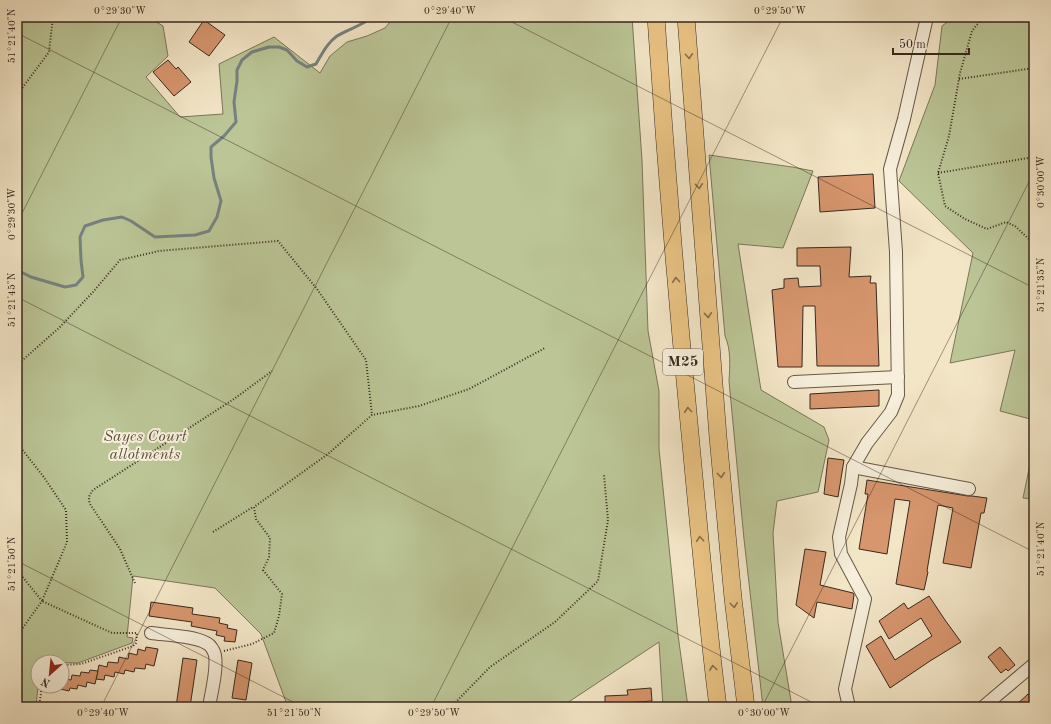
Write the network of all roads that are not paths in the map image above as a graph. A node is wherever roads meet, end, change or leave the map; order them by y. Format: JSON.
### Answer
{"nodes":[{"id":1,"x":656,"y":17,"type":"edge"},
{"id":2,"x":686,"y":17,"type":"edge"},
{"id":3,"x":927,"y":17,"type":"edge"},
{"id":4,"x":898,"y":377,"type":"junction"},
{"id":5,"x":794,"y":382,"type":"dead end"},
{"id":6,"x":854,"y":467,"type":"junction"},
{"id":7,"x":969,"y":489,"type":"dead end"},
{"id":8,"x":151,"y":633,"type":"dead end"},
{"id":9,"x":1034,"y":664,"type":"edge"},
{"id":10,"x":209,"y":707,"type":"edge"},
{"id":11,"x":718,"y":707,"type":"edge"},
{"id":12,"x":746,"y":707,"type":"edge"},
{"id":13,"x":849,"y":707,"type":"edge"},
{"id":14,"x":983,"y":707,"type":"edge"}],
"edges":[{"from":11,"to":1,"type":"highway","number":"M25","one_way":true},
{"from":2,"to":12,"type":"highway","number":"M25","one_way":true},
{"from":3,"to":4,"type":"street"},
{"from":4,"to":5,"type":"street"},
{"from":4,"to":6,"type":"street"},
{"from":6,"to":7,"type":"street"},
{"from":6,"to":13,"type":"street"},
{"from":8,"to":10,"type":"street"},
{"from":9,"to":14,"type":"street"}]}
